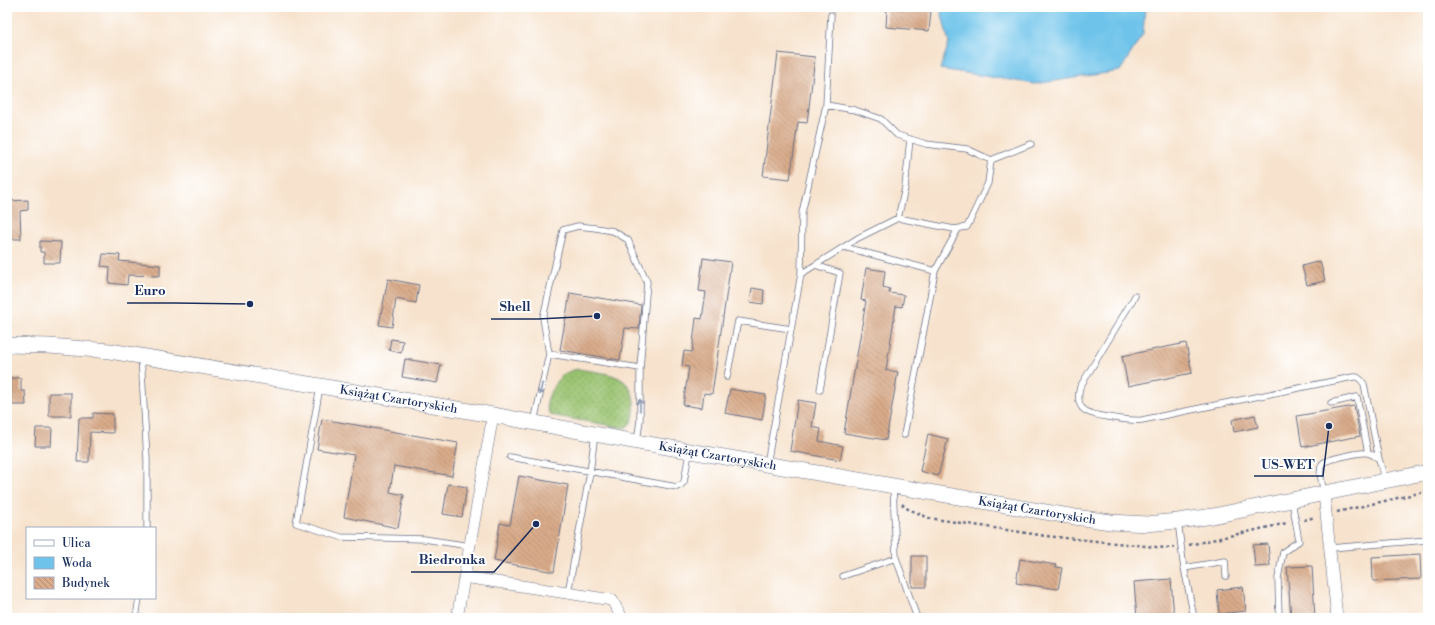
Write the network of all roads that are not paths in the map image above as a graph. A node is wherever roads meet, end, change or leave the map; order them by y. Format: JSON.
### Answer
{"nodes":[{"id":1,"x":831,"y":15,"type":"dead end"},
{"id":2,"x":826,"y":105,"type":"junction"},
{"id":3,"x":910,"y":139,"type":"junction"},
{"id":4,"x":1031,"y":144,"type":"dead end"},
{"id":5,"x":991,"y":160,"type":"junction"},
{"id":6,"x":898,"y":218,"type":"junction"},
{"id":7,"x":958,"y":229,"type":"junction"},
{"id":8,"x":844,"y":247,"type":"junction"},
{"id":9,"x":815,"y":265,"type":"junction"},
{"id":10,"x":935,"y":271,"type":"junction"},
{"id":11,"x":801,"y":274,"type":"junction"},
{"id":12,"x":1135,"y":296,"type":"dead end"},
{"id":13,"x":791,"y":329,"type":"junction"},
{"id":14,"x":7,"y":345,"type":"edge"},
{"id":15,"x":549,"y":354,"type":"junction"},
{"id":16,"x":141,"y":356,"type":"junction"},
{"id":17,"x":640,"y":368,"type":"junction"},
{"id":18,"x":727,"y":377,"type":"dead end"},
{"id":19,"x":320,"y":386,"type":"junction"},
{"id":20,"x":820,"y":390,"type":"dead end"},
{"id":21,"x":1331,"y":403,"type":"dead end"},
{"id":22,"x":493,"y":415,"type":"junction"},
{"id":23,"x":534,"y":423,"type":"junction"},
{"id":24,"x":595,"y":434,"type":"junction"},
{"id":25,"x":904,"y":435,"type":"dead end"},
{"id":26,"x":637,"y":442,"type":"junction"},
{"id":27,"x":689,"y":451,"type":"junction"},
{"id":28,"x":1368,"y":453,"type":"junction"},
{"id":29,"x":510,"y":457,"type":"dead end"},
{"id":30,"x":1379,"y":459,"type":"junction"},
{"id":31,"x":767,"y":464,"type":"junction"},
{"id":32,"x":590,"y":472,"type":"junction"},
{"id":33,"x":1428,"y":472,"type":"edge"},
{"id":34,"x":1383,"y":481,"type":"junction"},
{"id":35,"x":893,"y":486,"type":"junction"},
{"id":36,"x":1324,"y":494,"type":"junction"},
{"id":37,"x":1292,"y":500,"type":"junction"},
{"id":38,"x":1178,"y":521,"type":"junction"},
{"id":39,"x":147,"y":527,"type":"edge"},
{"id":40,"x":1428,"y":540,"type":"edge"},
{"id":41,"x":470,"y":546,"type":"junction"},
{"id":42,"x":1330,"y":548,"type":"junction"},
{"id":43,"x":896,"y":558,"type":"junction"},
{"id":44,"x":1184,"y":568,"type":"junction"},
{"id":45,"x":843,"y":576,"type":"dead end"},
{"id":46,"x":1226,"y":576,"type":"dead end"},
{"id":47,"x":464,"y":577,"type":"junction"},
{"id":48,"x":568,"y":593,"type":"junction"},
{"id":49,"x":139,"y":599,"type":"edge"},
{"id":50,"x":136,"y":618,"type":"edge"},
{"id":51,"x":457,"y":618,"type":"edge"},
{"id":52,"x":622,"y":618,"type":"edge"},
{"id":53,"x":917,"y":618,"type":"edge"},
{"id":54,"x":1194,"y":618,"type":"edge"},
{"id":55,"x":1279,"y":618,"type":"edge"},
{"id":56,"x":1337,"y":618,"type":"edge"}],
"edges":[{"from":1,"to":2,"type":"lane"},
{"from":2,"to":3,"type":"lane"},
{"from":2,"to":11,"type":"lane"},
{"from":3,"to":5,"type":"lane"},
{"from":3,"to":6,"type":"lane"},
{"from":4,"to":5,"type":"lane"},
{"from":5,"to":7,"type":"lane"},
{"from":6,"to":7,"type":"lane"},
{"from":6,"to":8,"type":"lane"},
{"from":7,"to":10,"type":"lane"},
{"from":8,"to":9,"type":"lane"},
{"from":8,"to":10,"type":"lane"},
{"from":9,"to":11,"type":"lane"},
{"from":9,"to":20,"type":"lane"},
{"from":10,"to":25,"type":"lane"},
{"from":11,"to":13,"type":"lane"},
{"from":12,"to":30,"type":"lane"},
{"from":13,"to":18,"type":"lane"},
{"from":13,"to":31,"type":"lane"},
{"from":14,"to":16,"type":"main road","name":"Książąt Czartoryskich"},
{"from":15,"to":17,"type":"lane"},
{"from":15,"to":17,"type":"lane"},
{"from":15,"to":23,"type":"lane","one_way":true},
{"from":16,"to":19,"type":"main road","name":"Książąt Czartoryskich"},
{"from":16,"to":39,"type":"lane"},
{"from":26,"to":17,"type":"lane","one_way":true},
{"from":19,"to":22,"type":"main road","name":"Książąt Czartoryskich"},
{"from":19,"to":41,"type":"lane"},
{"from":21,"to":28,"type":"lane"},
{"from":22,"to":23,"type":"main road","name":"Książąt Czartoryskich"},
{"from":22,"to":41,"type":"street"},
{"from":23,"to":24,"type":"main road","name":"Książąt Czartoryskich"},
{"from":24,"to":26,"type":"main road","name":"Książąt Czartoryskich"},
{"from":24,"to":32,"type":"lane"},
{"from":26,"to":27,"type":"main road","name":"Książąt Czartoryskich"},
{"from":27,"to":31,"type":"main road","name":"Książąt Czartoryskich"},
{"from":27,"to":32,"type":"lane"},
{"from":28,"to":30,"type":"lane"},
{"from":28,"to":36,"type":"lane"},
{"from":29,"to":32,"type":"lane"},
{"from":30,"to":34,"type":"lane"},
{"from":31,"to":35,"type":"main road","name":"Książąt Czartoryskich"},
{"from":32,"to":48,"type":"lane"},
{"from":33,"to":34,"type":"main road","name":"Książąt Czartoryskich"},
{"from":34,"to":36,"type":"main road","name":"Książąt Czartoryskich"},
{"from":35,"to":38,"type":"main road","name":"Książąt Czartoryskich"},
{"from":35,"to":43,"type":"lane"},
{"from":36,"to":37,"type":"main road","name":"Książąt Czartoryskich"},
{"from":36,"to":42,"type":"street"},
{"from":37,"to":38,"type":"main road","name":"Książąt Czartoryskich"},
{"from":37,"to":55,"type":"lane"},
{"from":38,"to":44,"type":"lane"},
{"from":40,"to":42,"type":"lane"},
{"from":41,"to":47,"type":"street"},
{"from":42,"to":56,"type":"street"},
{"from":43,"to":45,"type":"lane"},
{"from":43,"to":53,"type":"lane"},
{"from":44,"to":46,"type":"lane"},
{"from":44,"to":54,"type":"lane"},
{"from":47,"to":48,"type":"street"},
{"from":47,"to":51,"type":"street"},
{"from":48,"to":52,"type":"street"},
{"from":49,"to":50,"type":"lane"}]}
